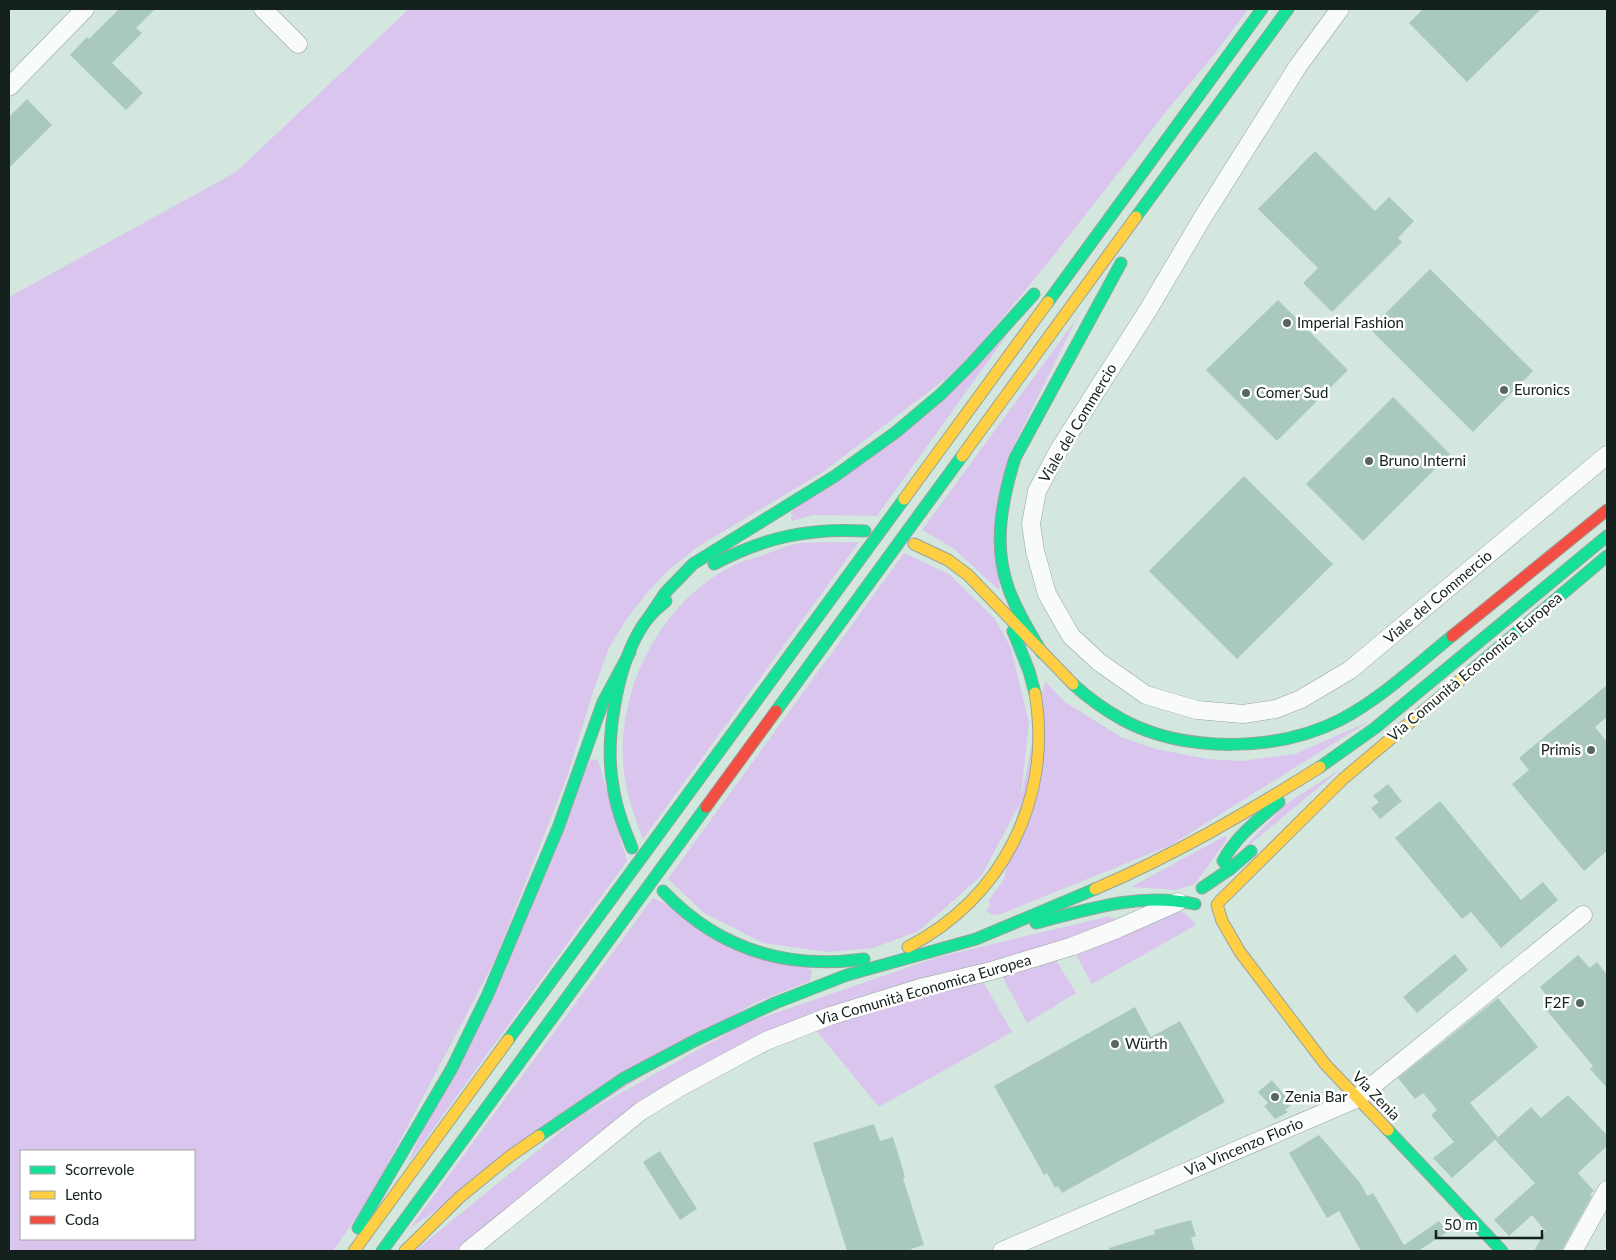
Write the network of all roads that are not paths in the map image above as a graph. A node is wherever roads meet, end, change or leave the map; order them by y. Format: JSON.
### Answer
{"nodes":[{"id":1,"x":85,"y":9,"type":"edge"},
{"id":2,"x":263,"y":9,"type":"edge"},
{"id":3,"x":1262,"y":9,"type":"edge"},
{"id":4,"x":1288,"y":9,"type":"edge"},
{"id":5,"x":1340,"y":9,"type":"edge"},
{"id":6,"x":298,"y":44,"type":"dead end"},
{"id":7,"x":1254,"y":56,"type":"junction"},
{"id":8,"x":1216,"y":73,"type":"junction"},
{"id":9,"x":9,"y":87,"type":"edge"},
{"id":10,"x":1149,"y":218,"type":"dead end"},
{"id":11,"x":1073,"y":249,"type":"dead end"},
{"id":12,"x":1128,"y":249,"type":"dead end"},
{"id":13,"x":1044,"y":283,"type":"dead end"},
{"id":14,"x":1607,"y":455,"type":"edge"},
{"id":15,"x":1607,"y":496,"type":"edge"},
{"id":16,"x":1607,"y":510,"type":"edge"},
{"id":17,"x":864,"y":531,"type":"dead end"},
{"id":18,"x":1607,"y":536,"type":"edge"},
{"id":19,"x":914,"y":544,"type":"dead end"},
{"id":20,"x":1607,"y":556,"type":"edge"},
{"id":21,"x":1532,"y":568,"type":"junction"},
{"id":22,"x":1006,"y":613,"type":"junction"},
{"id":23,"x":649,"y":617,"type":"junction"},
{"id":24,"x":630,"y":652,"type":"junction"},
{"id":25,"x":1042,"y":653,"type":"junction"},
{"id":26,"x":1326,"y":763,"type":"junction"},
{"id":27,"x":1343,"y":779,"type":"junction"},
{"id":28,"x":1275,"y":831,"type":"dead end"},
{"id":29,"x":1260,"y":843,"type":"dead end"},
{"id":30,"x":632,"y":848,"type":"dead end"},
{"id":31,"x":1224,"y":868,"type":"junction"},
{"id":32,"x":663,"y":891,"type":"dead end"},
{"id":33,"x":1204,"y":903,"type":"junction"},
{"id":34,"x":1108,"y":905,"type":"junction"},
{"id":35,"x":1583,"y":915,"type":"dead end"},
{"id":36,"x":1213,"y":927,"type":"dead end"},
{"id":37,"x":1117,"y":930,"type":"junction"},
{"id":38,"x":976,"y":939,"type":"junction"},
{"id":39,"x":951,"y":946,"type":"junction"},
{"id":40,"x":905,"y":948,"type":"junction"},
{"id":41,"x":1240,"y":952,"type":"junction"},
{"id":42,"x":880,"y":956,"type":"junction"},
{"id":43,"x":847,"y":975,"type":"junction"},
{"id":44,"x":1356,"y":1099,"type":"junction"},
{"id":45,"x":1607,"y":1190,"type":"edge"},
{"id":46,"x":341,"y":1251,"type":"edge"},
{"id":47,"x":354,"y":1251,"type":"edge"},
{"id":48,"x":382,"y":1251,"type":"edge"},
{"id":49,"x":405,"y":1251,"type":"edge"},
{"id":50,"x":468,"y":1251,"type":"edge"},
{"id":51,"x":1002,"y":1251,"type":"edge"},
{"id":52,"x":1502,"y":1251,"type":"edge"},
{"id":53,"x":1573,"y":1251,"type":"edge"}],
"edges":[{"from":1,"to":9,"type":"street"},
{"from":2,"to":6,"type":"street"},
{"from":3,"to":8,"type":"main road"},
{"from":4,"to":7,"type":"main road"},
{"from":5,"to":14,"type":"street","name":"Viale del Commercio"},
{"from":7,"to":10,"type":"main road"},
{"from":7,"to":48,"type":"main road"},
{"from":8,"to":11,"type":"main road"},
{"from":8,"to":47,"type":"main road"},
{"from":12,"to":25,"type":"main road"},
{"from":13,"to":23,"type":"main road"},
{"from":15,"to":21,"type":"street"},
{"from":16,"to":21,"type":"main road"},
{"from":17,"to":23,"type":"main road"},
{"from":18,"to":26,"type":"main road"},
{"from":19,"to":22,"type":"main road"},
{"from":20,"to":27,"type":"main road","name":"Via Comunità Economica Europea"},
{"from":21,"to":25,"type":"main road"},
{"from":22,"to":25,"type":"main road"},
{"from":22,"to":40,"type":"main road"},
{"from":23,"to":24,"type":"main road"},
{"from":24,"to":30,"type":"main road"},
{"from":24,"to":46,"type":"main road"},
{"from":26,"to":31,"type":"main road"},
{"from":26,"to":38,"type":"main road"},
{"from":27,"to":28,"type":"main road"},
{"from":27,"to":33,"type":"main road"},
{"from":29,"to":31,"type":"main road"},
{"from":31,"to":33,"type":"main road"},
{"from":31,"to":33,"type":"main road"},
{"from":32,"to":42,"type":"main road"},
{"from":33,"to":34,"type":"main road"},
{"from":33,"to":37,"type":"street","name":"Via Comunità Economica Europea"},
{"from":33,"to":41,"type":"main road"},
{"from":34,"to":37,"type":"street"},
{"from":34,"to":38,"type":"main road"},
{"from":35,"to":44,"type":"street","name":"Via Vincenzo Florio"},
{"from":36,"to":41,"type":"main road"},
{"from":37,"to":50,"type":"street","name":"Via Comunità Economica Europea"},
{"from":38,"to":39,"type":"main road"},
{"from":39,"to":40,"type":"main road"},
{"from":39,"to":43,"type":"main road"},
{"from":40,"to":42,"type":"main road"},
{"from":41,"to":44,"type":"main road","name":"Via Zenia"},
{"from":42,"to":43,"type":"main road"},
{"from":43,"to":49,"type":"main road"},
{"from":44,"to":51,"type":"street","name":"Via Vincenzo Florio"},
{"from":44,"to":52,"type":"main road","name":"Via Zenia"},
{"from":45,"to":53,"type":"street"}]}
